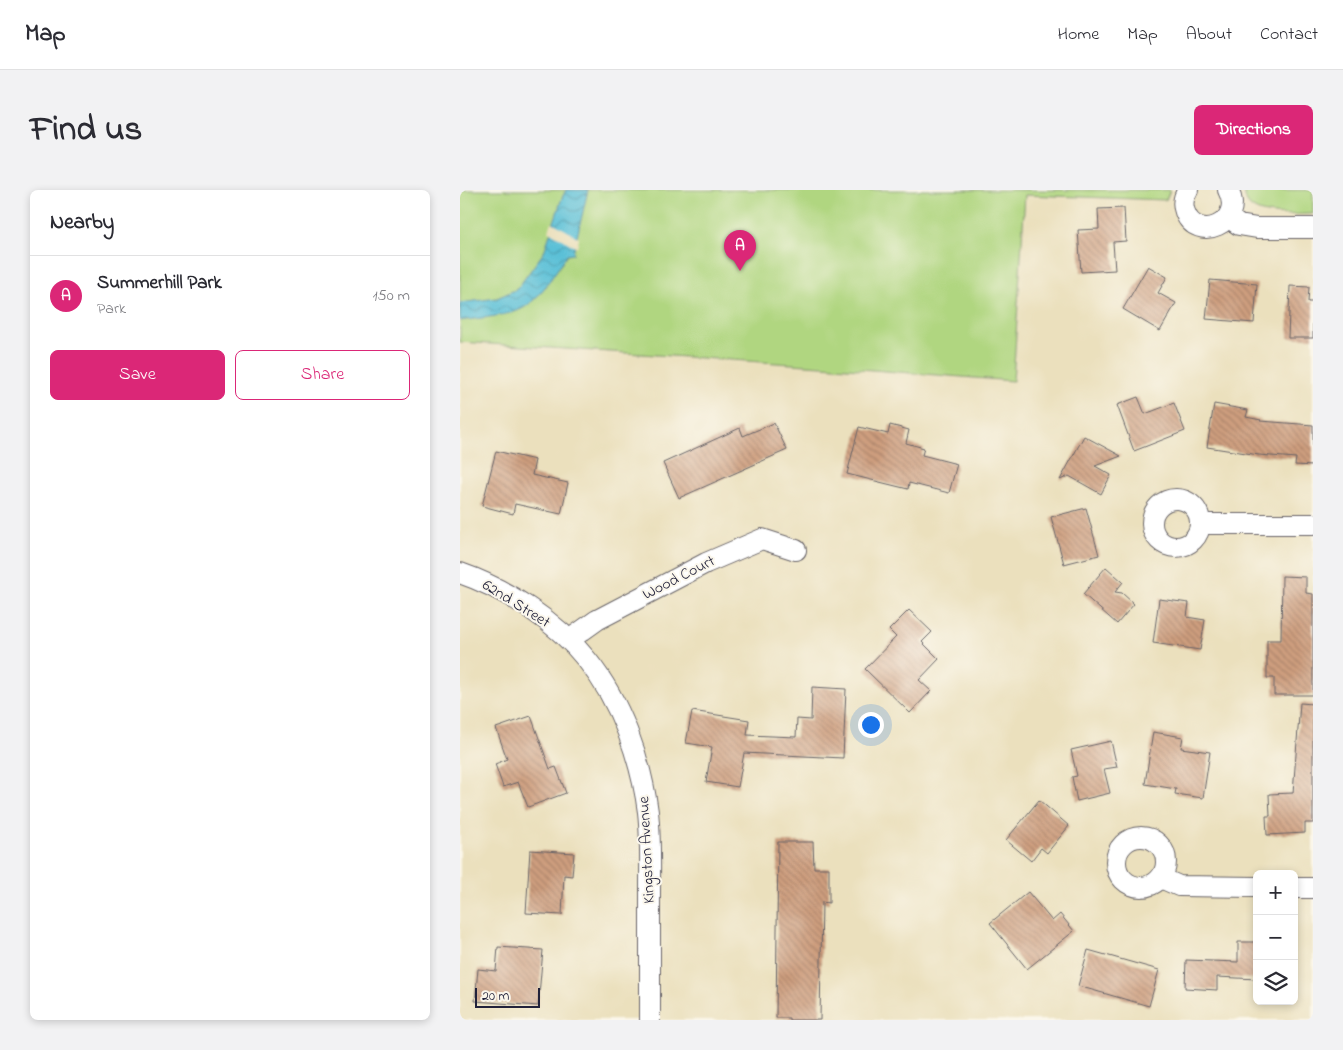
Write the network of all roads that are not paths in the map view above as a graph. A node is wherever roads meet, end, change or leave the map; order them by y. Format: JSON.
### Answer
{"nodes":[{"id":1,"x":1188,"y":190,"type":"edge"},
{"id":2,"x":1228,"y":190,"type":"edge"},
{"id":3,"x":1228,"y":217,"type":"junction"},
{"id":4,"x":1313,"y":228,"type":"edge"},
{"id":5,"x":1200,"y":524,"type":"dead end"},
{"id":6,"x":1313,"y":524,"type":"edge"},
{"id":7,"x":796,"y":550,"type":"dead end"},
{"id":8,"x":460,"y":573,"type":"edge"},
{"id":9,"x":569,"y":640,"type":"junction"},
{"id":10,"x":1162,"y":878,"type":"dead end"},
{"id":11,"x":1253,"y":887,"type":"edge"},
{"id":12,"x":1298,"y":888,"type":"edge"},
{"id":13,"x":1313,"y":888,"type":"edge"},
{"id":14,"x":650,"y":1020,"type":"edge"}],
"edges":[{"from":1,"to":3,"type":"street"},
{"from":2,"to":3,"type":"street"},
{"from":3,"to":4,"type":"street"},
{"from":5,"to":6,"type":"street"},
{"from":7,"to":9,"type":"street","name":"Wood Court"},
{"from":8,"to":9,"type":"street","name":"62nd Street"},
{"from":9,"to":14,"type":"street","name":"Kingston Avenue"},
{"from":10,"to":11,"type":"street"},
{"from":12,"to":13,"type":"street"}]}
